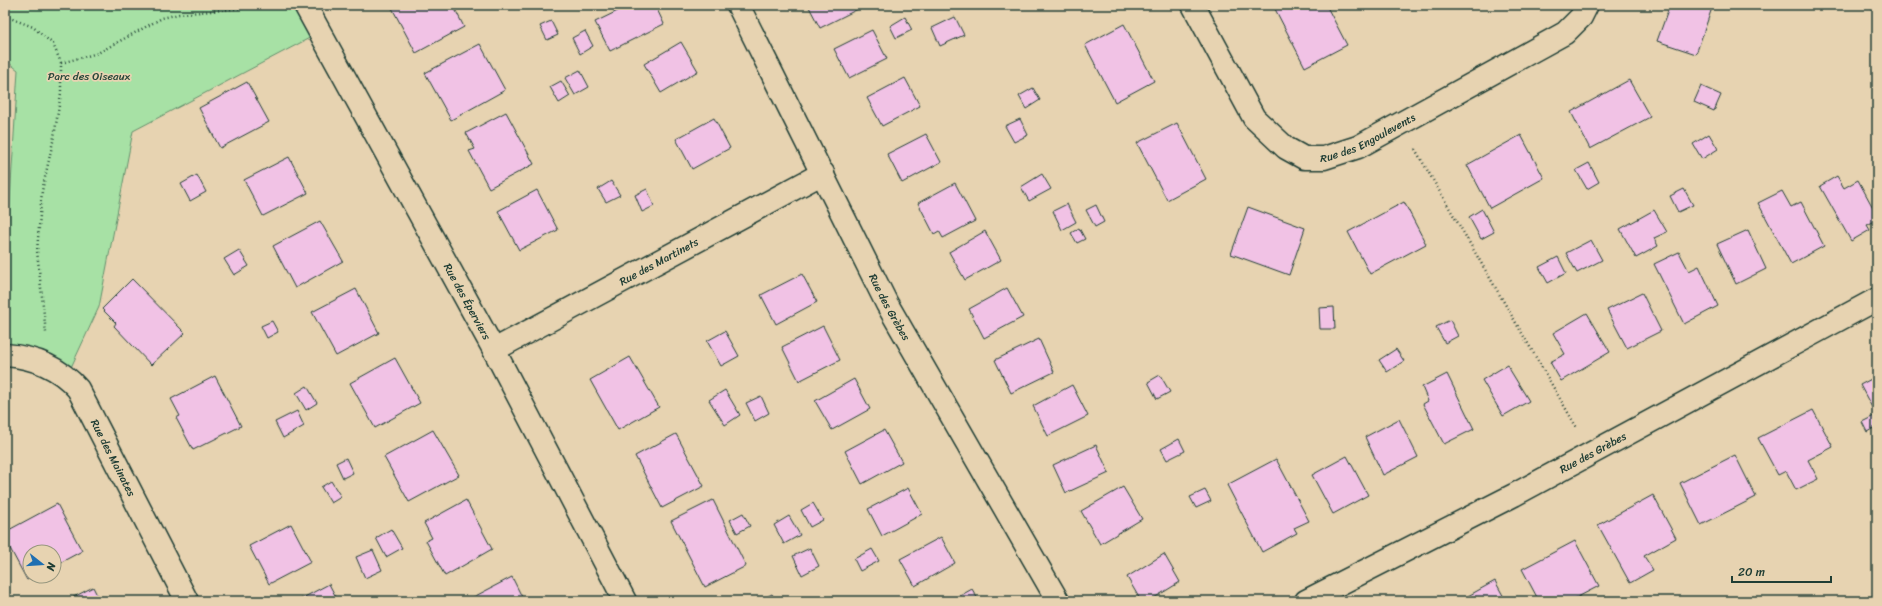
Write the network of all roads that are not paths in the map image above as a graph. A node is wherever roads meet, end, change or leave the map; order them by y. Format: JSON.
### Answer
{"nodes":[{"id":1,"x":305,"y":5,"type":"edge"},
{"id":2,"x":738,"y":5,"type":"edge"},
{"id":3,"x":1193,"y":5,"type":"edge"},
{"id":4,"x":1587,"y":5,"type":"edge"},
{"id":5,"x":823,"y":173,"type":"junction"},
{"id":6,"x":1877,"y":299,"type":"edge"},
{"id":7,"x":494,"y":350,"type":"junction"},
{"id":8,"x":5,"y":355,"type":"edge"},
{"id":9,"x":187,"y":601,"type":"edge"},
{"id":10,"x":625,"y":601,"type":"edge"},
{"id":11,"x":1058,"y":601,"type":"edge"},
{"id":12,"x":1306,"y":601,"type":"edge"}],
"edges":[{"from":1,"to":7,"type":"street","name":"Rue des Éperviers"},
{"from":2,"to":5,"type":"street","name":"Rue des Grèbes"},
{"from":3,"to":4,"type":"street","name":"Rue des Engoulevents"},
{"from":5,"to":7,"type":"street","name":"Rue des Martinets"},
{"from":5,"to":11,"type":"street","name":"Rue des Grèbes"},
{"from":6,"to":12,"type":"street","name":"Rue des Grèbes"},
{"from":7,"to":10,"type":"street","name":"Rue des Éperviers"},
{"from":8,"to":9,"type":"street","name":"Rue des Mainates"}]}
